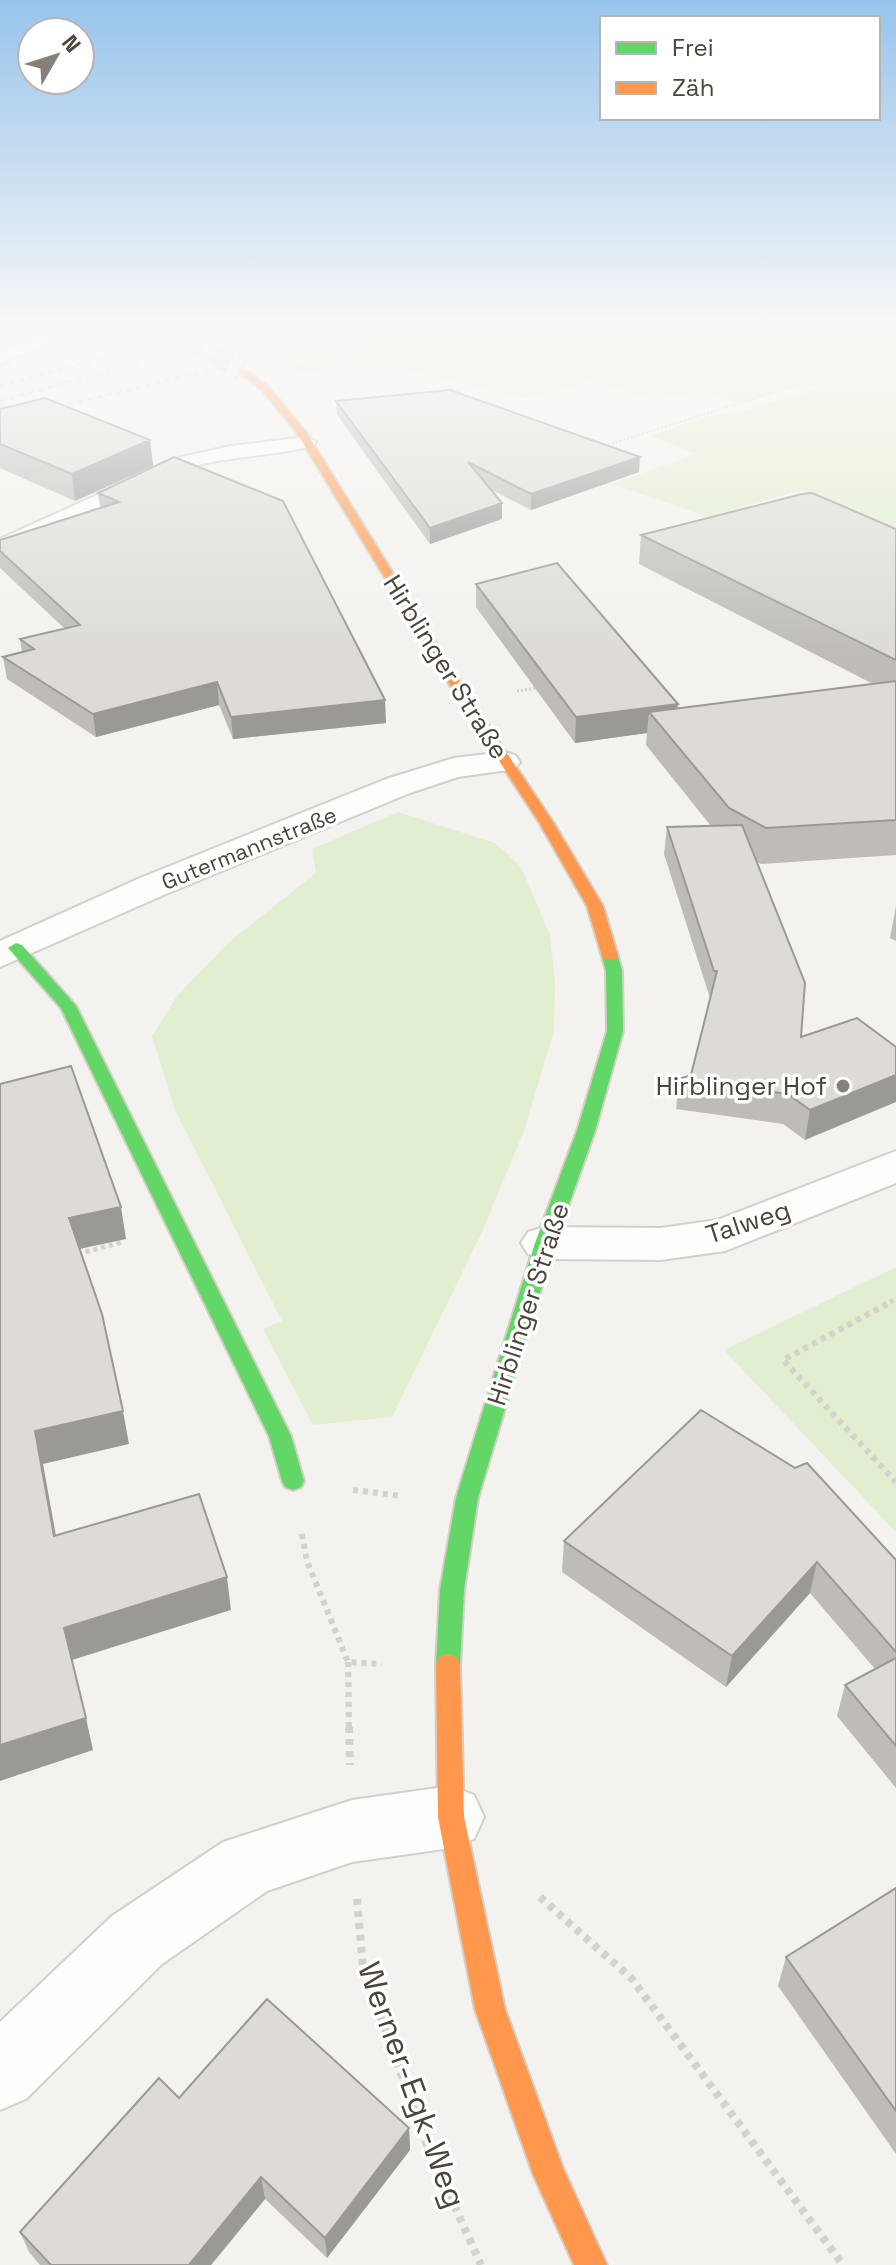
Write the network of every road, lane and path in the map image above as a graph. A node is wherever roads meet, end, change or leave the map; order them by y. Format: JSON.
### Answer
{"nodes":[{"id":1,"x":307,"y":442,"type":"edge"},
{"id":2,"x":301,"y":443,"type":"edge"},
{"id":3,"x":618,"y":443,"type":"edge"},
{"id":4,"x":598,"y":449,"type":"edge"},
{"id":5,"x":0,"y":546,"type":"edge"},
{"id":6,"x":504,"y":762,"type":"junction"},
{"id":7,"x":8,"y":952,"type":"edge"},
{"id":8,"x":896,"y":1166,"type":"edge"},
{"id":9,"x":545,"y":1243,"type":"junction"},
{"id":10,"x":896,"y":1299,"type":"edge"},
{"id":11,"x":293,"y":1481,"type":"junction"},
{"id":12,"x":896,"y":1482,"type":"edge"},
{"id":13,"x":467,"y":1498,"type":"junction"},
{"id":14,"x":348,"y":1662,"type":"junction"},
{"id":15,"x":448,"y":1668,"type":"junction"},
{"id":16,"x":451,"y":1817,"type":"junction"},
{"id":17,"x":352,"y":1831,"type":"junction"},
{"id":18,"x":530,"y":1888,"type":"dead end"},
{"id":19,"x":0,"y":2073,"type":"edge"},
{"id":20,"x":481,"y":2265,"type":"edge"},
{"id":21,"x":591,"y":2265,"type":"edge"},
{"id":22,"x":843,"y":2265,"type":"edge"}],
"edges":[{"from":1,"to":6,"type":"main road","name":"Hirblinger Straße"},
{"from":2,"to":5,"type":"lane"},
{"from":3,"to":4,"type":"path"},
{"from":6,"to":7,"type":"street","name":"Gutermannstraße"},
{"from":6,"to":9,"type":"main road","name":"Hirblinger Straße"},
{"from":7,"to":11,"type":"main road"},
{"from":8,"to":9,"type":"street","name":"Talweg"},
{"from":9,"to":13,"type":"main road","name":"Hirblinger Straße"},
{"from":10,"to":12,"type":"path"},
{"from":11,"to":13,"type":"path"},
{"from":11,"to":14,"type":"path"},
{"from":13,"to":15,"type":"main road","name":"Hirblinger Straße"},
{"from":14,"to":15,"type":"path"},
{"from":14,"to":17,"type":"path","name":"Werner-Egk-Weg"},
{"from":15,"to":16,"type":"main road","name":"Hirblinger Straße"},
{"from":16,"to":17,"type":"street"},
{"from":16,"to":21,"type":"main road","name":"Hirblinger Straße"},
{"from":17,"to":19,"type":"street"},
{"from":17,"to":20,"type":"path","name":"Werner-Egk-Weg"},
{"from":18,"to":22,"type":"path"}]}
